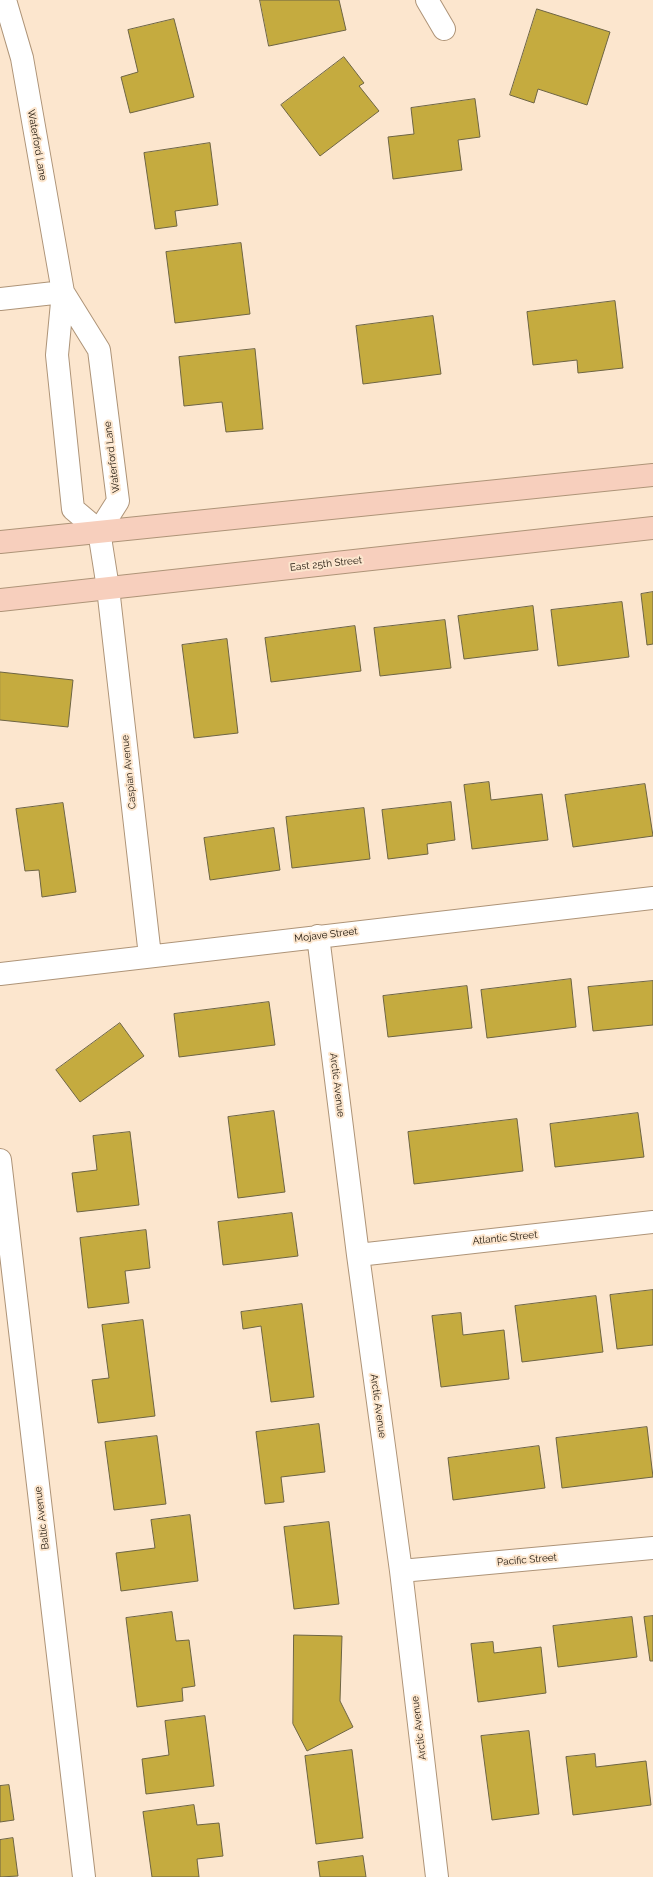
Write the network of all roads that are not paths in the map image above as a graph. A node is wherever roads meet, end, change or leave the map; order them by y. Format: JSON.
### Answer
{"nodes":[{"id":1,"x":5,"y":0,"type":"edge"},
{"id":2,"x":427,"y":0,"type":"edge"},
{"id":3,"x":444,"y":29,"type":"dead end"},
{"id":4,"x":63,"y":292,"type":"junction"},
{"id":5,"x":0,"y":299,"type":"edge"},
{"id":6,"x":653,"y":475,"type":"edge"},
{"id":7,"x":653,"y":528,"type":"edge"},
{"id":8,"x":99,"y":531,"type":"junction"},
{"id":9,"x":0,"y":542,"type":"edge"},
{"id":10,"x":108,"y":588,"type":"junction"},
{"id":11,"x":0,"y":600,"type":"edge"},
{"id":12,"x":653,"y":898,"type":"edge"},
{"id":13,"x":318,"y":936,"type":"junction"},
{"id":14,"x":150,"y":956,"type":"junction"},
{"id":15,"x":0,"y":974,"type":"edge"},
{"id":16,"x":0,"y":1160,"type":"edge"},
{"id":17,"x":653,"y":1222,"type":"edge"},
{"id":18,"x":358,"y":1255,"type":"junction"},
{"id":19,"x":653,"y":1548,"type":"edge"},
{"id":20,"x":400,"y":1571,"type":"junction"},
{"id":21,"x":84,"y":1877,"type":"edge"},
{"id":22,"x":437,"y":1877,"type":"edge"}],
"edges":[{"from":1,"to":4,"type":"street","name":"Waterford Lane"},
{"from":2,"to":3,"type":"street"},
{"from":4,"to":5,"type":"street"},
{"from":4,"to":8,"type":"street","name":"Waterford Lane"},
{"from":4,"to":8,"type":"street","name":"Waterford Lane"},
{"from":6,"to":8,"type":"street"},
{"from":7,"to":10,"type":"street","name":"East 25th Street"},
{"from":8,"to":9,"type":"street"},
{"from":8,"to":10,"type":"street"},
{"from":10,"to":11,"type":"street","name":"East 25th Street"},
{"from":10,"to":14,"type":"street","name":"Caspian Avenue"},
{"from":12,"to":13,"type":"street","name":"Mojave Street"},
{"from":13,"to":14,"type":"street","name":"Mojave Street"},
{"from":13,"to":18,"type":"street","name":"Arctic Avenue"},
{"from":14,"to":15,"type":"street","name":"Mojave Street"},
{"from":16,"to":21,"type":"street","name":"Baltic Avenue"},
{"from":17,"to":18,"type":"street","name":"Atlantic Street"},
{"from":18,"to":20,"type":"street","name":"Arctic Avenue"},
{"from":19,"to":20,"type":"street","name":"Pacific Street"},
{"from":20,"to":22,"type":"street","name":"Arctic Avenue"}]}
